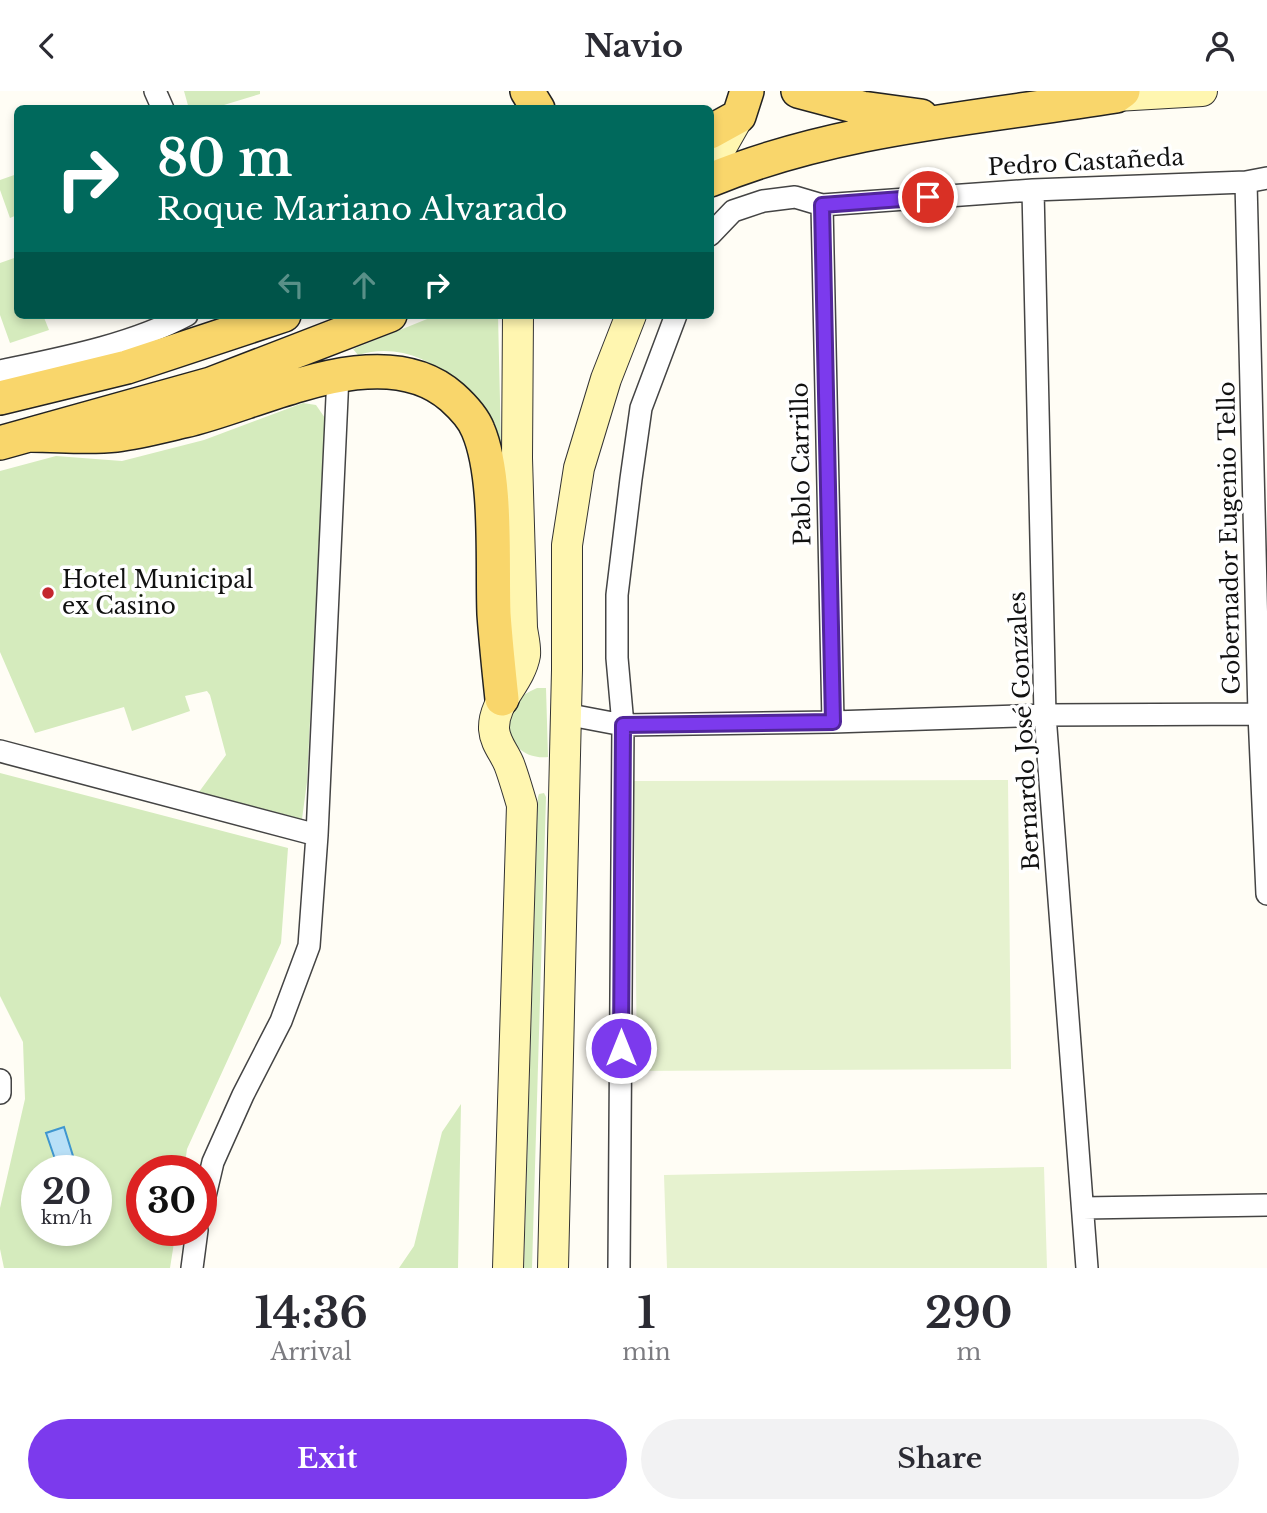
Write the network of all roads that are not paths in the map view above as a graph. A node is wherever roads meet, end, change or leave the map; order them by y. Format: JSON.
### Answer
{"nodes":[{"id":1,"x":1202,"y":91,"type":"edge"},
{"id":2,"x":801,"y":92,"type":"edge"},
{"id":3,"x":1119,"y":94,"type":"edge"},
{"id":4,"x":743,"y":104,"type":"edge"},
{"id":5,"x":947,"y":120,"type":"junction"},
{"id":6,"x":714,"y":129,"type":"edge"},
{"id":7,"x":714,"y":159,"type":"edge"},
{"id":8,"x":714,"y":179,"type":"edge"},
{"id":9,"x":1257,"y":180,"type":"edge"},
{"id":10,"x":1033,"y":190,"type":"junction"},
{"id":11,"x":822,"y":205,"type":"junction"},
{"id":12,"x":714,"y":231,"type":"edge"},
{"id":13,"x":178,"y":319,"type":"edge"},
{"id":14,"x":272,"y":319,"type":"edge"},
{"id":15,"x":381,"y":319,"type":"edge"},
{"id":16,"x":518,"y":319,"type":"edge"},
{"id":17,"x":629,"y":319,"type":"edge"},
{"id":18,"x":674,"y":319,"type":"edge"},
{"id":19,"x":0,"y":371,"type":"edge"},
{"id":20,"x":338,"y":375,"type":"junction"},
{"id":21,"x":0,"y":398,"type":"edge"},
{"id":22,"x":32,"y":435,"type":"junction"},
{"id":23,"x":0,"y":443,"type":"edge"},
{"id":24,"x":567,"y":670,"type":"junction"},
{"id":25,"x":507,"y":692,"type":"junction"},
{"id":26,"x":565,"y":714,"type":"junction"},
{"id":27,"x":1263,"y":714,"type":"edge"},
{"id":28,"x":1045,"y":715,"type":"junction"},
{"id":29,"x":833,"y":722,"type":"junction"},
{"id":30,"x":623,"y":725,"type":"junction"},
{"id":31,"x":0,"y":751,"type":"edge"},
{"id":32,"x":508,"y":761,"type":"junction"},
{"id":33,"x":565,"y":773,"type":"junction"},
{"id":34,"x":317,"y":835,"type":"junction"},
{"id":35,"x":1267,"y":894,"type":"edge"},
{"id":36,"x":0,"y":1080,"type":"edge"},
{"id":37,"x":0,"y":1093,"type":"edge"},
{"id":38,"x":216,"y":1155,"type":"edge"},
{"id":39,"x":1267,"y":1205,"type":"edge"},
{"id":40,"x":1083,"y":1208,"type":"junction"},
{"id":41,"x":195,"y":1246,"type":"edge"},
{"id":42,"x":192,"y":1268,"type":"edge"},
{"id":43,"x":508,"y":1268,"type":"edge"},
{"id":44,"x":553,"y":1268,"type":"edge"},
{"id":45,"x":619,"y":1268,"type":"edge"},
{"id":46,"x":1087,"y":1268,"type":"edge"}],
"edges":[{"from":1,"to":3,"type":"main road"},
{"from":2,"to":5,"type":"main road"},
{"from":3,"to":5,"type":"main road"},
{"from":4,"to":6,"type":"main road"},
{"from":4,"to":7,"type":"main road"},
{"from":5,"to":8,"type":"main road"},
{"from":9,"to":10,"type":"street","name":"Pedro Castañeda"},
{"from":9,"to":27,"type":"street","name":"Gobernador Eugenio Tello"},
{"from":10,"to":11,"type":"street","name":"Pedro Castañeda"},
{"from":10,"to":28,"type":"street","name":"Bernardo José Gonzales"},
{"from":11,"to":12,"type":"street","name":"Pedro Castañeda"},
{"from":11,"to":29,"type":"street","name":"Pablo Carrillo"},
{"from":13,"to":19,"type":"street"},
{"from":14,"to":21,"type":"main road"},
{"from":15,"to":22,"type":"main road"},
{"from":16,"to":25,"type":"main road"},
{"from":17,"to":24,"type":"main road"},
{"from":18,"to":30,"type":"street"},
{"from":20,"to":22,"type":"main road"},
{"from":20,"to":25,"type":"main road"},
{"from":20,"to":34,"type":"street"},
{"from":22,"to":23,"type":"main road"},
{"from":24,"to":25,"type":"main road"},
{"from":24,"to":26,"type":"main road"},
{"from":25,"to":32,"type":"main road"},
{"from":26,"to":30,"type":"street"},
{"from":26,"to":33,"type":"main road"},
{"from":27,"to":28,"type":"street"},
{"from":27,"to":35,"type":"street","name":"Gobernador Eugenio Tello"},
{"from":28,"to":29,"type":"street"},
{"from":28,"to":40,"type":"street","name":"Bernardo José Gonzales"},
{"from":29,"to":30,"type":"street"},
{"from":30,"to":45,"type":"street"},
{"from":31,"to":34,"type":"street"},
{"from":32,"to":33,"type":"main road"},
{"from":32,"to":43,"type":"main road"},
{"from":33,"to":44,"type":"main road"},
{"from":34,"to":38,"type":"street"},
{"from":36,"to":37,"type":"street"},
{"from":39,"to":40,"type":"street"},
{"from":40,"to":46,"type":"street","name":"Bernardo José Gonzales"},
{"from":41,"to":42,"type":"street"}]}
